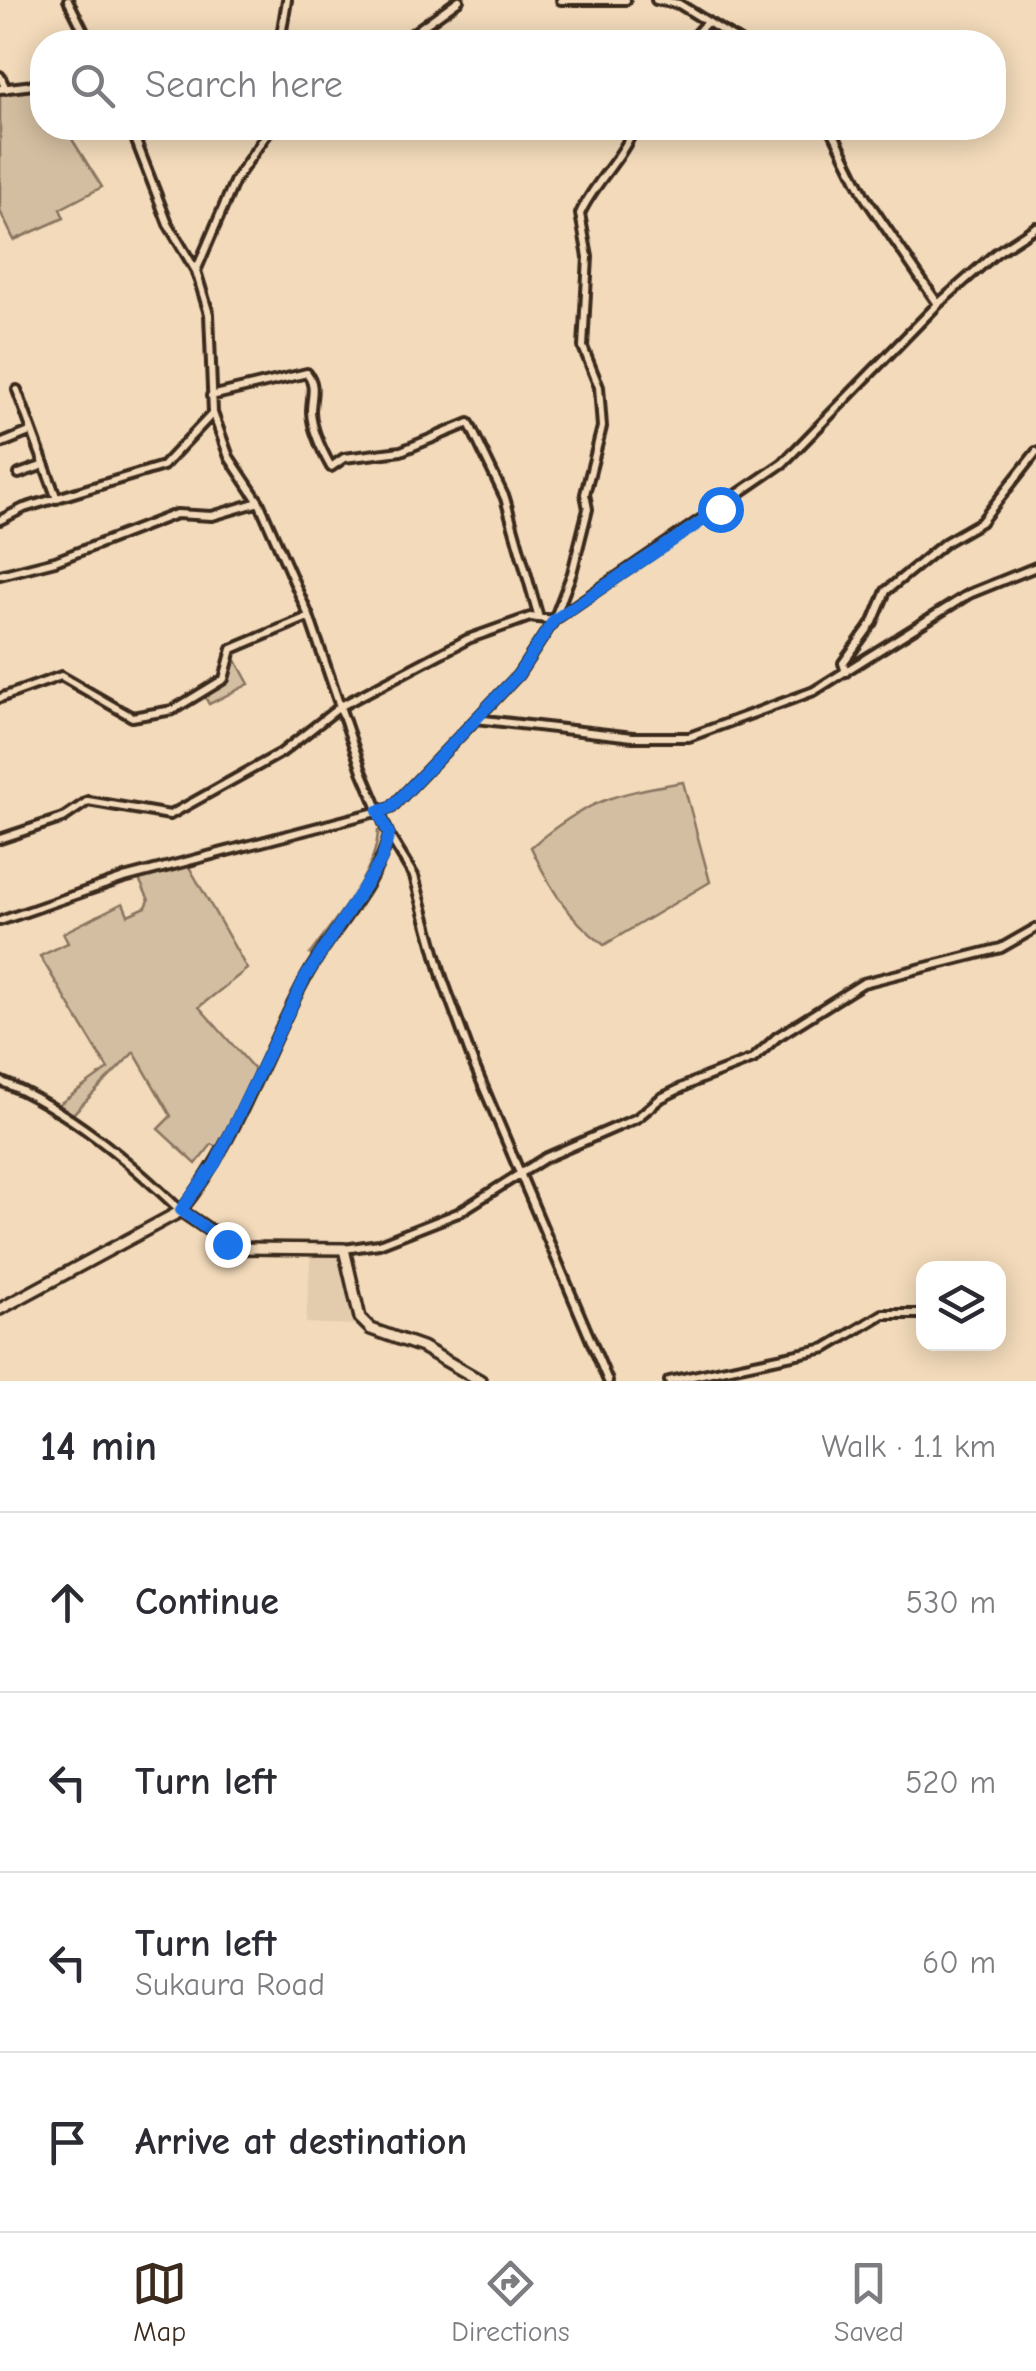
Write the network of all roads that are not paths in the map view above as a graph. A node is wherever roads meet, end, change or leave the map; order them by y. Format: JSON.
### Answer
{"nodes":[{"id":1,"x":68,"y":0,"type":"edge"},
{"id":2,"x":287,"y":0,"type":"edge"},
{"id":3,"x":459,"y":0,"type":"edge"},
{"id":4,"x":561,"y":0,"type":"edge"},
{"id":5,"x":626,"y":0,"type":"edge"},
{"id":6,"x":656,"y":0,"type":"edge"},
{"id":7,"x":705,"y":24,"type":"junction"},
{"id":8,"x":83,"y":30,"type":"edge"},
{"id":9,"x":282,"y":30,"type":"edge"},
{"id":10,"x":418,"y":30,"type":"edge"},
{"id":11,"x":700,"y":30,"type":"edge"},
{"id":12,"x":717,"y":30,"type":"edge"},
{"id":13,"x":0,"y":76,"type":"edge"},
{"id":14,"x":30,"y":86,"type":"edge"},
{"id":15,"x":3,"y":89,"type":"edge"},
{"id":16,"x":136,"y":140,"type":"edge"},
{"id":17,"x":263,"y":140,"type":"edge"},
{"id":18,"x":626,"y":140,"type":"edge"},
{"id":19,"x":837,"y":140,"type":"edge"},
{"id":20,"x":1036,"y":227,"type":"edge"},
{"id":21,"x":196,"y":271,"type":"junction"},
{"id":22,"x":938,"y":304,"type":"junction"},
{"id":23,"x":18,"y":390,"type":"dead end"},
{"id":24,"x":211,"y":396,"type":"junction"},
{"id":25,"x":213,"y":413,"type":"junction"},
{"id":26,"x":32,"y":431,"type":"junction"},
{"id":27,"x":0,"y":444,"type":"edge"},
{"id":28,"x":1036,"y":452,"type":"edge"},
{"id":29,"x":44,"y":466,"type":"junction"},
{"id":30,"x":19,"y":474,"type":"dead end"},
{"id":31,"x":56,"y":499,"type":"junction"},
{"id":32,"x":259,"y":502,"type":"junction"},
{"id":33,"x":0,"y":520,"type":"edge"},
{"id":34,"x":1036,"y":567,"type":"edge"},
{"id":35,"x":0,"y":575,"type":"edge"},
{"id":36,"x":308,"y":616,"type":"junction"},
{"id":37,"x":538,"y":618,"type":"junction"},
{"id":38,"x":554,"y":620,"type":"junction"},
{"id":39,"x":846,"y":672,"type":"junction"},
{"id":40,"x":0,"y":698,"type":"edge"},
{"id":41,"x":341,"y":706,"type":"junction"},
{"id":42,"x":476,"y":718,"type":"junction"},
{"id":43,"x":378,"y":811,"type":"junction"},
{"id":44,"x":389,"y":834,"type":"junction"},
{"id":45,"x":0,"y":838,"type":"edge"},
{"id":46,"x":0,"y":921,"type":"edge"},
{"id":47,"x":1036,"y":928,"type":"edge"},
{"id":48,"x":0,"y":1081,"type":"edge"},
{"id":49,"x":520,"y":1174,"type":"junction"},
{"id":50,"x":181,"y":1210,"type":"junction"},
{"id":51,"x":344,"y":1249,"type":"junction"},
{"id":52,"x":0,"y":1309,"type":"edge"},
{"id":53,"x":916,"y":1314,"type":"edge"},
{"id":54,"x":481,"y":1381,"type":"edge"},
{"id":55,"x":608,"y":1381,"type":"edge"},
{"id":56,"x":669,"y":1381,"type":"edge"}],
"edges":[{"from":1,"to":8,"type":"street"},
{"from":2,"to":9,"type":"street"},
{"from":3,"to":10,"type":"street"},
{"from":4,"to":5,"type":"street"},
{"from":6,"to":7,"type":"street"},
{"from":7,"to":11,"type":"street"},
{"from":7,"to":12,"type":"street"},
{"from":13,"to":15,"type":"street"},
{"from":14,"to":15,"type":"street"},
{"from":16,"to":21,"type":"street"},
{"from":17,"to":21,"type":"street"},
{"from":18,"to":38,"type":"street"},
{"from":19,"to":22,"type":"street"},
{"from":20,"to":22,"type":"street"},
{"from":21,"to":24,"type":"street"},
{"from":22,"to":38,"type":"street"},
{"from":23,"to":26,"type":"street"},
{"from":24,"to":25,"type":"street"},
{"from":24,"to":37,"type":"street"},
{"from":25,"to":31,"type":"street"},
{"from":25,"to":32,"type":"street"},
{"from":26,"to":27,"type":"street"},
{"from":26,"to":29,"type":"street"},
{"from":28,"to":39,"type":"street"},
{"from":29,"to":30,"type":"street"},
{"from":29,"to":31,"type":"street"},
{"from":31,"to":33,"type":"street"},
{"from":32,"to":35,"type":"street"},
{"from":32,"to":36,"type":"street"},
{"from":34,"to":39,"type":"street"},
{"from":36,"to":40,"type":"street"},
{"from":36,"to":41,"type":"street"},
{"from":37,"to":38,"type":"street"},
{"from":37,"to":41,"type":"street"},
{"from":38,"to":42,"type":"street"},
{"from":39,"to":42,"type":"street"},
{"from":41,"to":43,"type":"street"},
{"from":41,"to":45,"type":"street"},
{"from":42,"to":43,"type":"street"},
{"from":43,"to":44,"type":"street"},
{"from":43,"to":46,"type":"street"},
{"from":44,"to":49,"type":"street"},
{"from":44,"to":50,"type":"street"},
{"from":47,"to":49,"type":"street"},
{"from":48,"to":50,"type":"street"},
{"from":49,"to":51,"type":"street"},
{"from":49,"to":55,"type":"street"},
{"from":50,"to":51,"type":"street"},
{"from":50,"to":52,"type":"street"},
{"from":51,"to":54,"type":"street"},
{"from":53,"to":56,"type":"street"}]}
